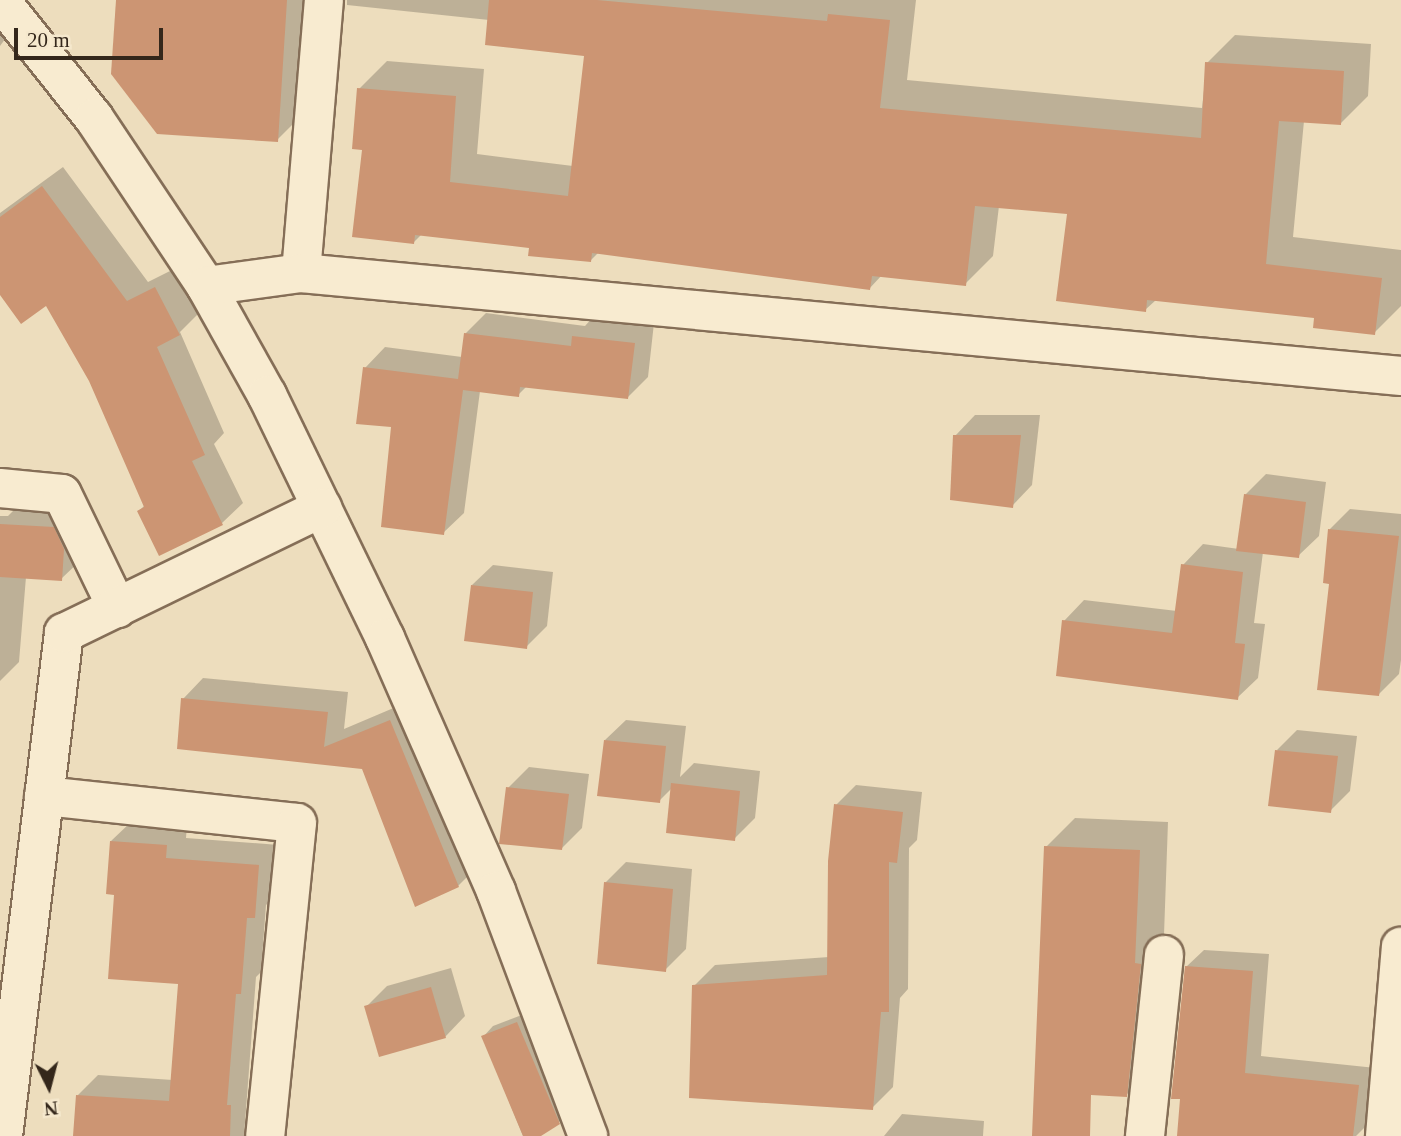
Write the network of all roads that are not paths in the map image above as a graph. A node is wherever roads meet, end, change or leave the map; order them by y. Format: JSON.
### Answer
{"nodes":[{"id":1,"x":0,"y":0,"type":"edge"},
{"id":2,"x":324,"y":0,"type":"edge"},
{"id":3,"x":301,"y":273,"type":"junction"},
{"id":4,"x":206,"y":286,"type":"junction"},
{"id":5,"x":1401,"y":376,"type":"edge"},
{"id":6,"x":0,"y":488,"type":"edge"},
{"id":7,"x":322,"y":508,"type":"junction"},
{"id":8,"x":117,"y":608,"type":"junction"},
{"id":9,"x":44,"y":796,"type":"junction"},
{"id":10,"x":1401,"y":947,"type":"edge"},
{"id":11,"x":1164,"y":955,"type":"dead end"},
{"id":12,"x":3,"y":1136,"type":"edge"},
{"id":13,"x":264,"y":1136,"type":"edge"},
{"id":14,"x":588,"y":1136,"type":"edge"},
{"id":15,"x":1145,"y":1136,"type":"edge"},
{"id":16,"x":1385,"y":1136,"type":"edge"}],
"edges":[{"from":1,"to":4,"type":"street"},
{"from":2,"to":3,"type":"street"},
{"from":3,"to":4,"type":"street"},
{"from":3,"to":5,"type":"street"},
{"from":4,"to":7,"type":"street"},
{"from":6,"to":8,"type":"street"},
{"from":7,"to":8,"type":"street"},
{"from":7,"to":14,"type":"street"},
{"from":8,"to":9,"type":"street"},
{"from":9,"to":12,"type":"street"},
{"from":9,"to":13,"type":"street"},
{"from":10,"to":16,"type":"street"},
{"from":11,"to":15,"type":"street"}]}
